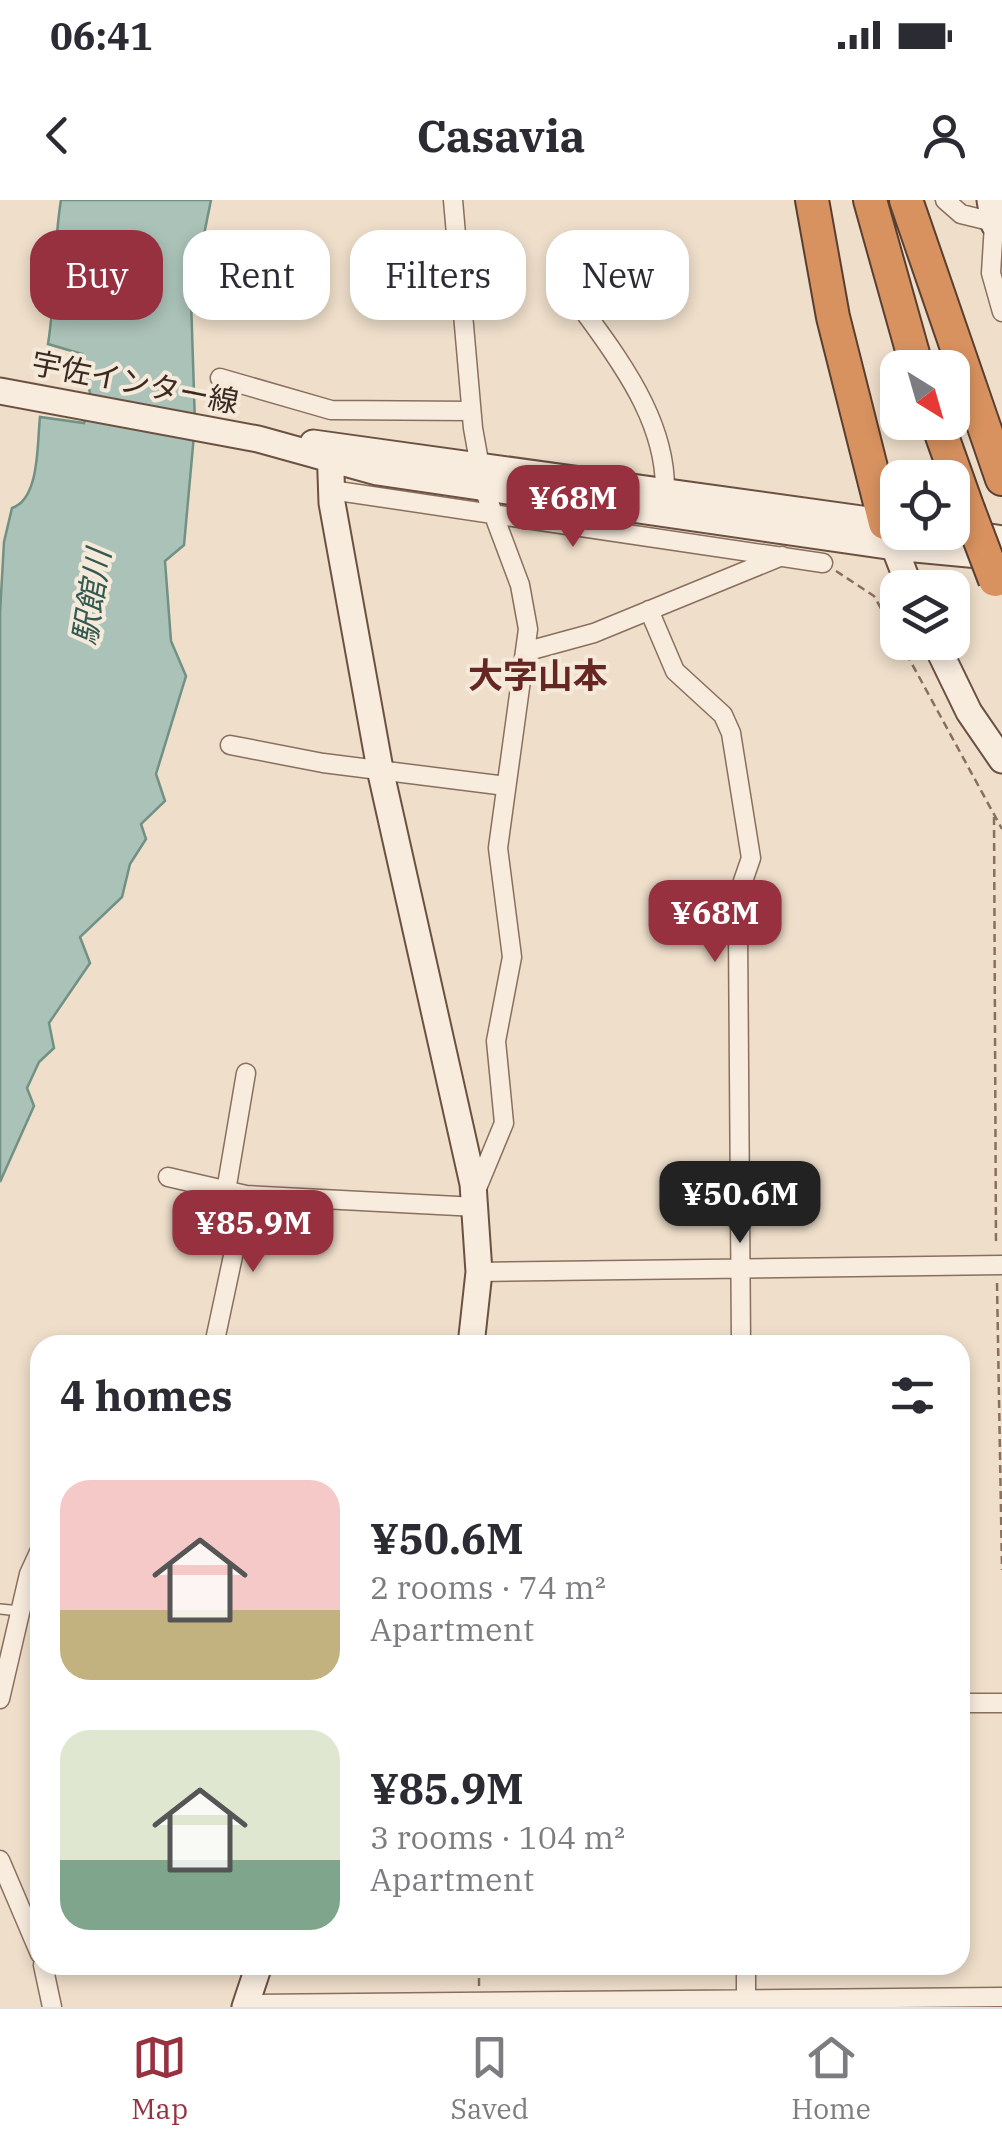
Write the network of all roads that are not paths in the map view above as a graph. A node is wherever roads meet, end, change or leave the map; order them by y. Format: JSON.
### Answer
{"nodes":[{"id":1,"x":453,"y":200,"type":"edge"},
{"id":2,"x":812,"y":200,"type":"edge"},
{"id":3,"x":870,"y":200,"type":"edge"},
{"id":4,"x":906,"y":200,"type":"edge"},
{"id":5,"x":945,"y":200,"type":"edge"},
{"id":6,"x":995,"y":216,"type":"edge"},
{"id":7,"x":1002,"y":312,"type":"edge"},
{"id":8,"x":590,"y":320,"type":"edge"},
{"id":9,"x":913,"y":350,"type":"edge"},
{"id":10,"x":220,"y":378,"type":"dead end"},
{"id":11,"x":0,"y":392,"type":"edge"},
{"id":12,"x":319,"y":408,"type":"junction"},
{"id":13,"x":471,"y":411,"type":"junction"},
{"id":14,"x":331,"y":453,"type":"junction"},
{"id":15,"x":482,"y":477,"type":"junction"},
{"id":16,"x":1002,"y":479,"type":"edge"},
{"id":17,"x":880,"y":487,"type":"edge"},
{"id":18,"x":330,"y":490,"type":"junction"},
{"id":19,"x":496,"y":514,"type":"junction"},
{"id":20,"x":662,"y":515,"type":"junction"},
{"id":21,"x":970,"y":525,"type":"edge"},
{"id":22,"x":880,"y":530,"type":"edge"},
{"id":23,"x":970,"y":534,"type":"edge"},
{"id":24,"x":1002,"y":539,"type":"edge"},
{"id":25,"x":937,"y":550,"type":"edge"},
{"id":26,"x":782,"y":556,"type":"junction"},
{"id":27,"x":823,"y":563,"type":"road end"},
{"id":28,"x":1000,"y":577,"type":"edge"},
{"id":29,"x":648,"y":610,"type":"junction"},
{"id":30,"x":528,"y":650,"type":"junction"},
{"id":31,"x":944,"y":660,"type":"edge"},
{"id":32,"x":230,"y":744,"type":"dead end"},
{"id":33,"x":1002,"y":760,"type":"edge"},
{"id":34,"x":380,"y":770,"type":"junction"},
{"id":35,"x":506,"y":786,"type":"junction"},
{"id":36,"x":246,"y":1073,"type":"dead end"},
{"id":37,"x":168,"y":1177,"type":"dead end"},
{"id":38,"x":226,"y":1191,"type":"junction"},
{"id":39,"x":246,"y":1195,"type":"junction"},
{"id":40,"x":476,"y":1200,"type":"junction"},
{"id":41,"x":999,"y":1265,"type":"edge"},
{"id":42,"x":741,"y":1269,"type":"junction"},
{"id":43,"x":479,"y":1272,"type":"junction"},
{"id":44,"x":216,"y":1335,"type":"edge"},
{"id":45,"x":472,"y":1335,"type":"edge"},
{"id":46,"x":741,"y":1335,"type":"edge"},
{"id":47,"x":30,"y":1580,"type":"edge"},
{"id":48,"x":0,"y":1609,"type":"edge"},
{"id":49,"x":20,"y":1611,"type":"junction"},
{"id":50,"x":0,"y":1699,"type":"edge"},
{"id":51,"x":970,"y":1703,"type":"edge"},
{"id":52,"x":1002,"y":1703,"type":"edge"},
{"id":53,"x":0,"y":1860,"type":"edge"},
{"id":54,"x":30,"y":1930,"type":"edge"},
{"id":55,"x":45,"y":1975,"type":"edge"},
{"id":56,"x":256,"y":1975,"type":"edge"},
{"id":57,"x":746,"y":1975,"type":"edge"},
{"id":58,"x":1002,"y":1997,"type":"edge"},
{"id":59,"x":746,"y":2004,"type":"edge"},
{"id":60,"x":245,"y":2005,"type":"edge"},
{"id":61,"x":52,"y":2007,"type":"edge"}],
"edges":[{"from":1,"to":13,"type":"street"},
{"from":2,"to":17,"type":"highway"},
{"from":3,"to":9,"type":"highway"},
{"from":4,"to":16,"type":"highway"},
{"from":5,"to":6,"type":"street"},
{"from":6,"to":7,"type":"street"},
{"from":8,"to":20,"type":"street"},
{"from":10,"to":12,"type":"street"},
{"from":11,"to":14,"type":"main road","name":"宇佐インター線"},
{"from":12,"to":13,"type":"street"},
{"from":12,"to":14,"type":"street"},
{"from":13,"to":15,"type":"street"},
{"from":14,"to":15,"type":"main road","name":"宇佐インター線"},
{"from":14,"to":18,"type":"main road"},
{"from":15,"to":19,"type":"street"},
{"from":15,"to":20,"type":"main road","name":"宇佐インター線"},
{"from":18,"to":19,"type":"street"},
{"from":18,"to":34,"type":"main road"},
{"from":19,"to":20,"type":"street"},
{"from":19,"to":30,"type":"street"},
{"from":20,"to":22,"type":"main road","name":"宇佐インター線"},
{"from":20,"to":26,"type":"street"},
{"from":21,"to":24,"type":"main road"},
{"from":23,"to":28,"type":"highway","bridge":true},
{"from":25,"to":28,"type":"main road","name":"宇佐インター線"},
{"from":26,"to":27,"type":"street"},
{"from":26,"to":29,"type":"street"},
{"from":29,"to":30,"type":"street"},
{"from":29,"to":42,"type":"street"},
{"from":30,"to":35,"type":"street"},
{"from":31,"to":33,"type":"main road"},
{"from":32,"to":34,"type":"street"},
{"from":34,"to":35,"type":"street"},
{"from":34,"to":40,"type":"main road"},
{"from":35,"to":40,"type":"street"},
{"from":36,"to":38,"type":"street"},
{"from":37,"to":38,"type":"street"},
{"from":38,"to":39,"type":"street"},
{"from":39,"to":40,"type":"street"},
{"from":39,"to":44,"type":"street"},
{"from":40,"to":43,"type":"main road"},
{"from":41,"to":42,"type":"street"},
{"from":42,"to":43,"type":"street"},
{"from":42,"to":46,"type":"street"},
{"from":43,"to":45,"type":"main road"},
{"from":47,"to":49,"type":"street"},
{"from":48,"to":49,"type":"lane"},
{"from":49,"to":50,"type":"street"},
{"from":51,"to":52,"type":"street"},
{"from":53,"to":54,"type":"street"},
{"from":55,"to":61,"type":"street"},
{"from":56,"to":60,"type":"main road"},
{"from":57,"to":59,"type":"street"},
{"from":58,"to":59,"type":"street"},
{"from":59,"to":60,"type":"street"}]}
